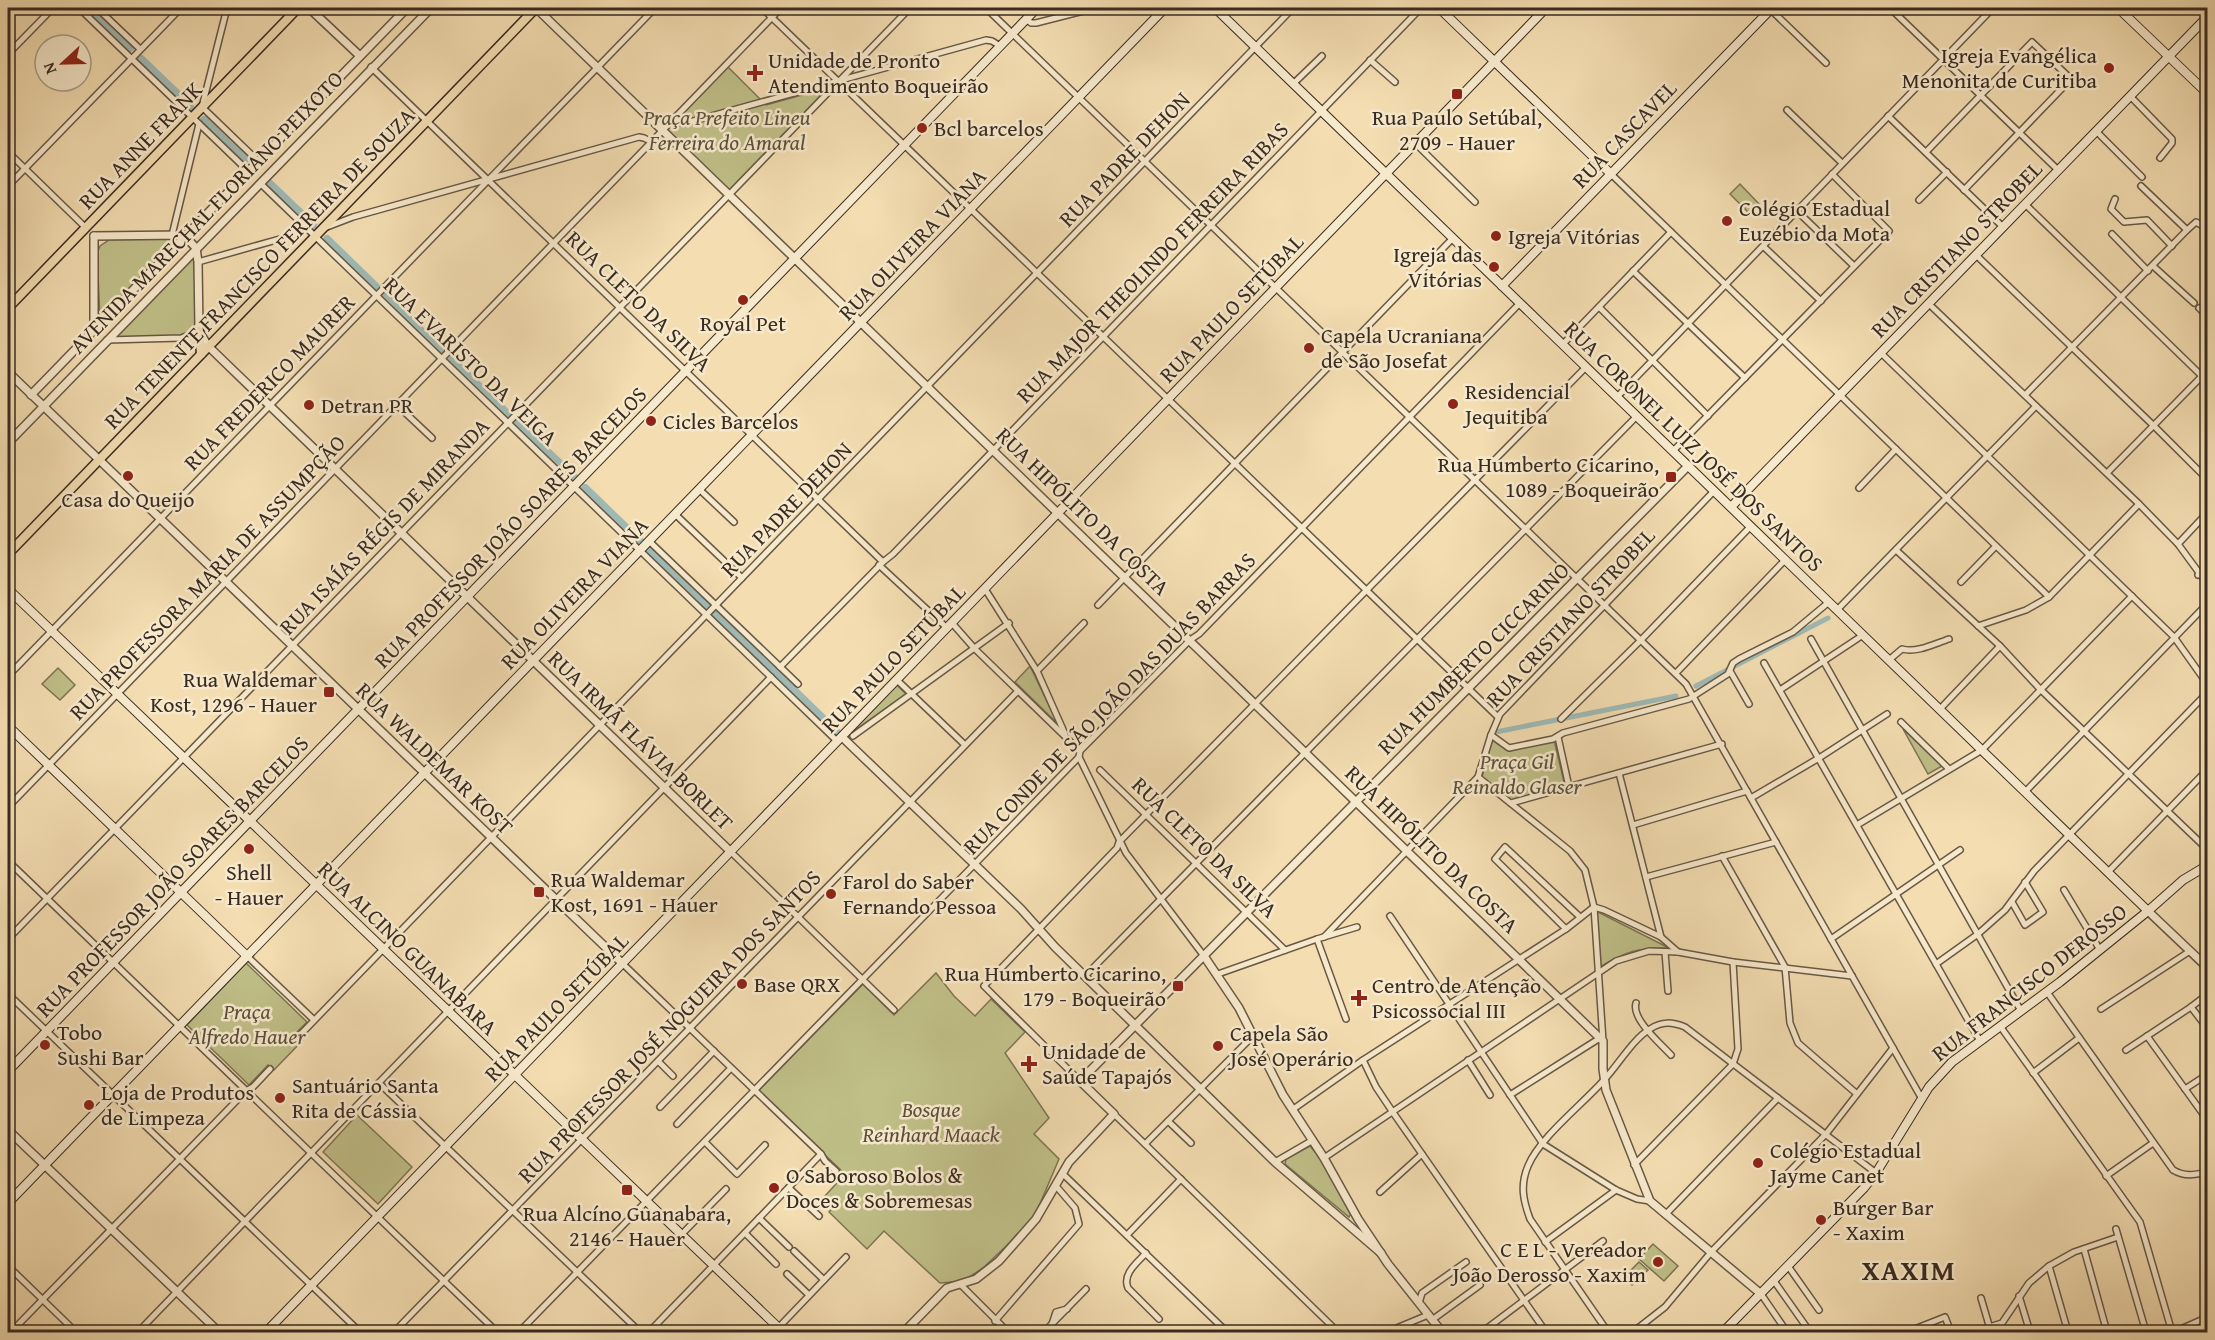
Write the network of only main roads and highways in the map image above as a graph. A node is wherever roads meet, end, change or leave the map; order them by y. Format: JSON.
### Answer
{"nodes":[{"id":1,"x":298,"y":8,"type":"edge"},
{"id":2,"x":536,"y":8,"type":"edge"},
{"id":3,"x":1037,"y":8,"type":"edge"},
{"id":4,"x":1165,"y":8,"type":"edge"},
{"id":5,"x":1215,"y":8,"type":"edge"},
{"id":6,"x":1439,"y":8,"type":"edge"},
{"id":7,"x":1546,"y":8,"type":"edge"},
{"id":8,"x":1771,"y":8,"type":"edge"},
{"id":9,"x":2118,"y":8,"type":"edge"},
{"id":10,"x":2208,"y":15,"type":"edge"},
{"id":11,"x":2168,"y":56,"type":"junction"},
{"id":12,"x":1494,"y":61,"type":"junction"},
{"id":13,"x":2208,"y":94,"type":"edge"},
{"id":14,"x":1386,"y":173,"type":"junction"},
{"id":15,"x":1611,"y":174,"type":"junction"},
{"id":16,"x":1502,"y":286,"type":"junction"},
{"id":17,"x":8,"y":308,"type":"edge"},
{"id":18,"x":199,"y":327,"type":"road end"},
{"id":19,"x":201,"y":354,"type":"junction"},
{"id":20,"x":1731,"y":507,"type":"junction"},
{"id":21,"x":8,"y":554,"type":"edge"},
{"id":22,"x":8,"y":589,"type":"edge"},
{"id":23,"x":8,"y":726,"type":"edge"},
{"id":24,"x":250,"y":821,"type":"junction"},
{"id":25,"x":2208,"y":865,"type":"edge"},
{"id":26,"x":316,"y":885,"type":"junction"},
{"id":27,"x":181,"y":892,"type":"junction"},
{"id":28,"x":2148,"y":911,"type":"junction"},
{"id":29,"x":247,"y":956,"type":"junction"},
{"id":30,"x":8,"y":1071,"type":"edge"},
{"id":31,"x":515,"y":1076,"type":"junction"},
{"id":32,"x":8,"y":1203,"type":"edge"},
{"id":33,"x":779,"y":1331,"type":"edge"},
{"id":34,"x":266,"y":1332,"type":"edge"},
{"id":35,"x":1723,"y":1332,"type":"edge"}],
"edges":[{"from":1,"to":17,"type":"main road","name":"RUA ANNE FRANK"},
{"from":2,"to":19,"type":"main road","name":"RUA TENENTE FRANCISCO FERREIRA DE SOUZA"},
{"from":3,"to":24,"type":"main road","name":"RUA PROFESSOR JOÃO SOARES BARCELOS"},
{"from":4,"to":26,"type":"main road","name":"RUA OLIVEIRA VIANA"},
{"from":5,"to":14,"type":"main road","name":"RUA CORONEL LUIZ JOSÉ DOS SANTOS"},
{"from":6,"to":12,"type":"main road"},
{"from":7,"to":12,"type":"main road","name":"RUA PAULO SETÚBAL"},
{"from":8,"to":15,"type":"main road","name":"RUA CASCAVEL"},
{"from":9,"to":11,"type":"main road"},
{"from":10,"to":11,"type":"main road","name":"RUA CRISTIANO STROBEL"},
{"from":11,"to":13,"type":"main road"},
{"from":11,"to":20,"type":"main road","name":"RUA CRISTIANO STROBEL"},
{"from":12,"to":14,"type":"main road","name":"RUA PAULO SETÚBAL"},
{"from":12,"to":15,"type":"main road"},
{"from":14,"to":16,"type":"main road","name":"RUA CORONEL LUIZ JOSÉ DOS SANTOS"},
{"from":14,"to":31,"type":"main road","name":"RUA PAULO SETÚBAL"},
{"from":15,"to":16,"type":"main road","name":"RUA CASCAVEL"},
{"from":16,"to":20,"type":"main road","name":"RUA CORONEL LUIZ JOSÉ DOS SANTOS"},
{"from":18,"to":19,"type":"main road"},
{"from":19,"to":21,"type":"main road","name":"RUA TENENTE FRANCISCO FERREIRA DE SOUZA"},
{"from":20,"to":28,"type":"main road","name":"RUA CORONEL LUIZ JOSÉ DOS SANTOS"},
{"from":22,"to":24,"type":"main road","name":"RUA ALCINO GUANABARA"},
{"from":23,"to":27,"type":"main road"},
{"from":24,"to":26,"type":"main road","name":"RUA ALCINO GUANABARA"},
{"from":24,"to":27,"type":"main road","name":"RUA PROFESSOR JOÃO SOARES BARCELOS"},
{"from":25,"to":28,"type":"main road","name":"RUA FRANCISCO DEROSSO"},
{"from":26,"to":29,"type":"main road","name":"RUA OLIVEIRA VIANA"},
{"from":26,"to":31,"type":"main road","name":"RUA ALCINO GUANABARA"},
{"from":27,"to":29,"type":"main road"},
{"from":27,"to":30,"type":"main road","name":"RUA PROFESSOR JOÃO SOARES BARCELOS"},
{"from":28,"to":35,"type":"main road","name":"RUA FRANCISCO DEROSSO"},
{"from":29,"to":32,"type":"main road","name":"RUA OLIVEIRA VIANA"},
{"from":31,"to":33,"type":"main road","name":"RUA ALCINO GUANABARA"},
{"from":31,"to":34,"type":"main road","name":"RUA PAULO SETÚBAL"}]}
